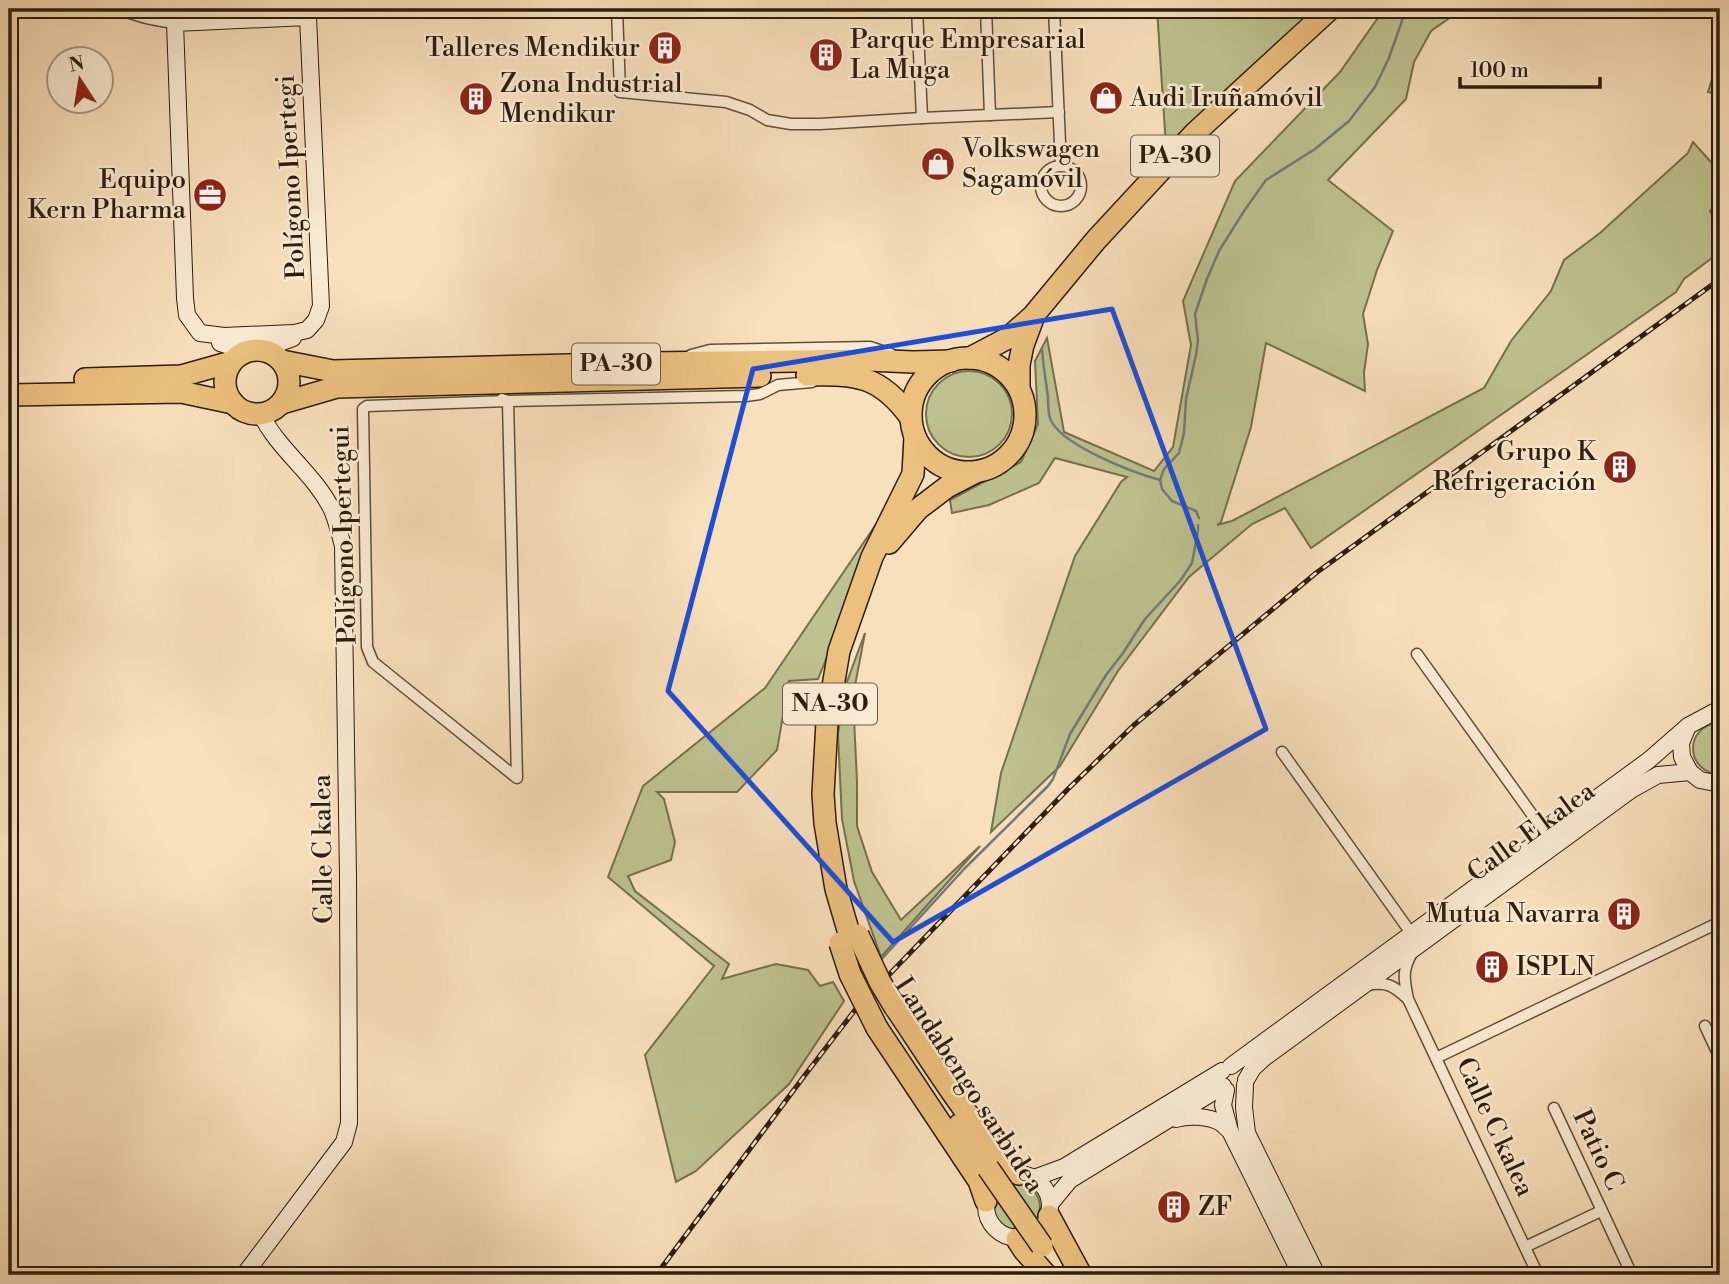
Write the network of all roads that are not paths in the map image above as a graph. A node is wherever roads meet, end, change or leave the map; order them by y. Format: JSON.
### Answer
{"nodes":[{"id":1,"x":120,"y":9,"type":"edge"},
{"id":2,"x":617,"y":9,"type":"edge"},
{"id":3,"x":917,"y":9,"type":"edge"},
{"id":4,"x":986,"y":9,"type":"edge"},
{"id":5,"x":1054,"y":9,"type":"edge"},
{"id":6,"x":1330,"y":9,"type":"edge"},
{"id":7,"x":308,"y":13,"type":"edge"},
{"id":8,"x":175,"y":23,"type":"junction"},
{"id":9,"x":1059,"y":112,"type":"junction"},
{"id":10,"x":990,"y":115,"type":"junction"},
{"id":11,"x":922,"y":118,"type":"junction"},
{"id":12,"x":1061,"y":166,"type":"dead end"},
{"id":13,"x":1033,"y":316,"type":"junction"},
{"id":14,"x":307,"y":330,"type":"junction"},
{"id":15,"x":200,"y":333,"type":"junction"},
{"id":16,"x":257,"y":356,"type":"junction"},
{"id":17,"x":960,"y":359,"type":"junction"},
{"id":18,"x":828,"y":374,"type":"junction"},
{"id":19,"x":9,"y":381,"type":"edge"},
{"id":20,"x":400,"y":385,"type":"junction"},
{"id":21,"x":1019,"y":389,"type":"junction"},
{"id":22,"x":9,"y":395,"type":"edge"},
{"id":23,"x":508,"y":401,"type":"junction"},
{"id":24,"x":233,"y":403,"type":"junction"},
{"id":25,"x":282,"y":403,"type":"junction"},
{"id":26,"x":261,"y":414,"type":"junction"},
{"id":27,"x":913,"y":427,"type":"junction"},
{"id":28,"x":978,"y":471,"type":"junction"},
{"id":29,"x":860,"y":590,"type":"junction"},
{"id":30,"x":1417,"y":653,"type":"dead end"},
{"id":31,"x":1718,"y":709,"type":"edge"},
{"id":32,"x":1688,"y":726,"type":"junction"},
{"id":33,"x":1282,"y":752,"type":"dead end"},
{"id":34,"x":1690,"y":772,"type":"junction"},
{"id":35,"x":1720,"y":784,"type":"edge"},
{"id":36,"x":825,"y":823,"type":"junction"},
{"id":37,"x":1546,"y":834,"type":"junction"},
{"id":38,"x":1719,"y":926,"type":"edge"},
{"id":39,"x":1413,"y":939,"type":"junction"},
{"id":40,"x":850,"y":940,"type":"junction"},
{"id":41,"x":1362,"y":986,"type":"junction"},
{"id":42,"x":1408,"y":999,"type":"junction"},
{"id":43,"x":886,"y":1018,"type":"junction"},
{"id":44,"x":1705,"y":1027,"type":"dead end"},
{"id":45,"x":1436,"y":1058,"type":"junction"},
{"id":46,"x":1720,"y":1058,"type":"edge"},
{"id":47,"x":1226,"y":1078,"type":"junction"},
{"id":48,"x":1246,"y":1083,"type":"junction"},
{"id":49,"x":1554,"y":1108,"type":"dead end"},
{"id":50,"x":1166,"y":1121,"type":"junction"},
{"id":51,"x":1230,"y":1132,"type":"junction"},
{"id":52,"x":1026,"y":1176,"type":"junction"},
{"id":53,"x":986,"y":1201,"type":"junction"},
{"id":54,"x":1050,"y":1210,"type":"junction"},
{"id":55,"x":1601,"y":1211,"type":"junction"},
{"id":56,"x":1017,"y":1238,"type":"junction"},
{"id":57,"x":1525,"y":1247,"type":"junction"},
{"id":58,"x":244,"y":1275,"type":"edge"},
{"id":59,"x":1046,"y":1275,"type":"edge"},
{"id":60,"x":1060,"y":1275,"type":"edge"},
{"id":61,"x":1081,"y":1275,"type":"edge"},
{"id":62,"x":1301,"y":1275,"type":"edge"},
{"id":63,"x":1317,"y":1275,"type":"edge"},
{"id":64,"x":1538,"y":1275,"type":"edge"},
{"id":65,"x":1632,"y":1275,"type":"edge"}],
"edges":[{"from":1,"to":8,"type":"street","name":"Polígono Ipertegi"},
{"from":2,"to":11,"type":"street"},
{"from":3,"to":11,"type":"street"},
{"from":4,"to":10,"type":"street"},
{"from":5,"to":9,"type":"street"},
{"from":6,"to":13,"type":"highway","number":"PA-30"},
{"from":7,"to":8,"type":"street","name":"Polígono Ipertegi"},
{"from":7,"to":14,"type":"street","name":"Polígono Ipertegi"},
{"from":8,"to":15,"type":"street"},
{"from":9,"to":10,"type":"street"},
{"from":9,"to":12,"type":"street"},
{"from":10,"to":11,"type":"street"},
{"from":13,"to":17,"type":"highway","number":"PA-30"},
{"from":13,"to":21,"type":"highway","number":"PA-30"},
{"from":14,"to":15,"type":"street"},
{"from":14,"to":16,"type":"street"},
{"from":15,"to":16,"type":"street"},
{"from":16,"to":17,"type":"highway","number":"PA-30"},
{"from":16,"to":19,"type":"highway","number":"PA-30"},
{"from":16,"to":24,"type":"highway"},
{"from":16,"to":25,"type":"highway"},
{"from":17,"to":21,"type":"highway","number":"PA-30"},
{"from":17,"to":27,"type":"highway","number":"PA-30"},
{"from":18,"to":20,"type":"highway","number":"PA-30"},
{"from":18,"to":23,"type":"street"},
{"from":18,"to":27,"type":"highway","number":"PA-30"},
{"from":20,"to":23,"type":"street"},
{"from":20,"to":25,"type":"highway","number":"PA-30"},
{"from":21,"to":28,"type":"highway","number":"PA-30"},
{"from":22,"to":24,"type":"highway"},
{"from":23,"to":23,"type":"street","name":"Polígono Ipertegui"},
{"from":24,"to":26,"type":"highway"},
{"from":25,"to":26,"type":"highway","number":"PA-30"},
{"from":26,"to":58,"type":"street","name":"Calle C kalea"},
{"from":27,"to":28,"type":"highway","number":"PA-30"},
{"from":27,"to":29,"type":"highway","name":"Landabengo sarbidea","number":"NA-30"},
{"from":28,"to":29,"type":"highway","name":"Landabengo sarbidea","number":"NA-30"},
{"from":29,"to":36,"type":"highway","name":"Landabengo sarbidea","number":"NA-30"},
{"from":30,"to":37,"type":"street","name":"Calle E kalea"},
{"from":31,"to":32,"type":"street","name":"Calle E kalea"},
{"from":32,"to":34,"type":"street"},
{"from":32,"to":37,"type":"street","name":"Calle E kalea"},
{"from":33,"to":39,"type":"street"},
{"from":34,"to":35,"type":"street"},
{"from":34,"to":39,"type":"street","name":"Calle E kalea"},
{"from":36,"to":40,"type":"highway","name":"Landabengo sarbidea","number":"NA-30"},
{"from":36,"to":40,"type":"highway"},
{"from":37,"to":39,"type":"street","name":"Calle E kalea"},
{"from":38,"to":45,"type":"street"},
{"from":39,"to":41,"type":"street","name":"Calle E kalea"},
{"from":39,"to":42,"type":"street"},
{"from":39,"to":47,"type":"street","name":"Calle E kalea"},
{"from":40,"to":43,"type":"highway","name":"Landabengo sarbidea","number":"NA-30"},
{"from":41,"to":42,"type":"street"},
{"from":41,"to":48,"type":"street","name":"Calle E kalea"},
{"from":42,"to":45,"type":"street","name":"Calle C kalea"},
{"from":43,"to":52,"type":"highway"},
{"from":43,"to":53,"type":"highway"},
{"from":43,"to":60,"type":"highway","name":"Landabengo sarbidea","number":"NA-30","bridge":true},
{"from":44,"to":46,"type":"street"},
{"from":45,"to":57,"type":"street","name":"Calle C kalea"},
{"from":47,"to":48,"type":"street"},
{"from":47,"to":48,"type":"street"},
{"from":47,"to":50,"type":"street","name":"Calle E kalea"},
{"from":47,"to":51,"type":"street"},
{"from":47,"to":52,"type":"street","name":"Calle E kalea"},
{"from":48,"to":63,"type":"street"},
{"from":49,"to":55,"type":"street","name":"Patio C"},
{"from":50,"to":51,"type":"street"},
{"from":50,"to":54,"type":"street","name":"Calle E kalea"},
{"from":51,"to":62,"type":"street"},
{"from":52,"to":53,"type":"street"},
{"from":52,"to":54,"type":"street"},
{"from":53,"to":56,"type":"street"},
{"from":54,"to":56,"type":"street"},
{"from":54,"to":61,"type":"highway"},
{"from":55,"to":57,"type":"street","name":"Patio C"},
{"from":55,"to":65,"type":"street","name":"Patio C"},
{"from":56,"to":59,"type":"highway"},
{"from":57,"to":64,"type":"street","name":"Calle C kalea"}]}
